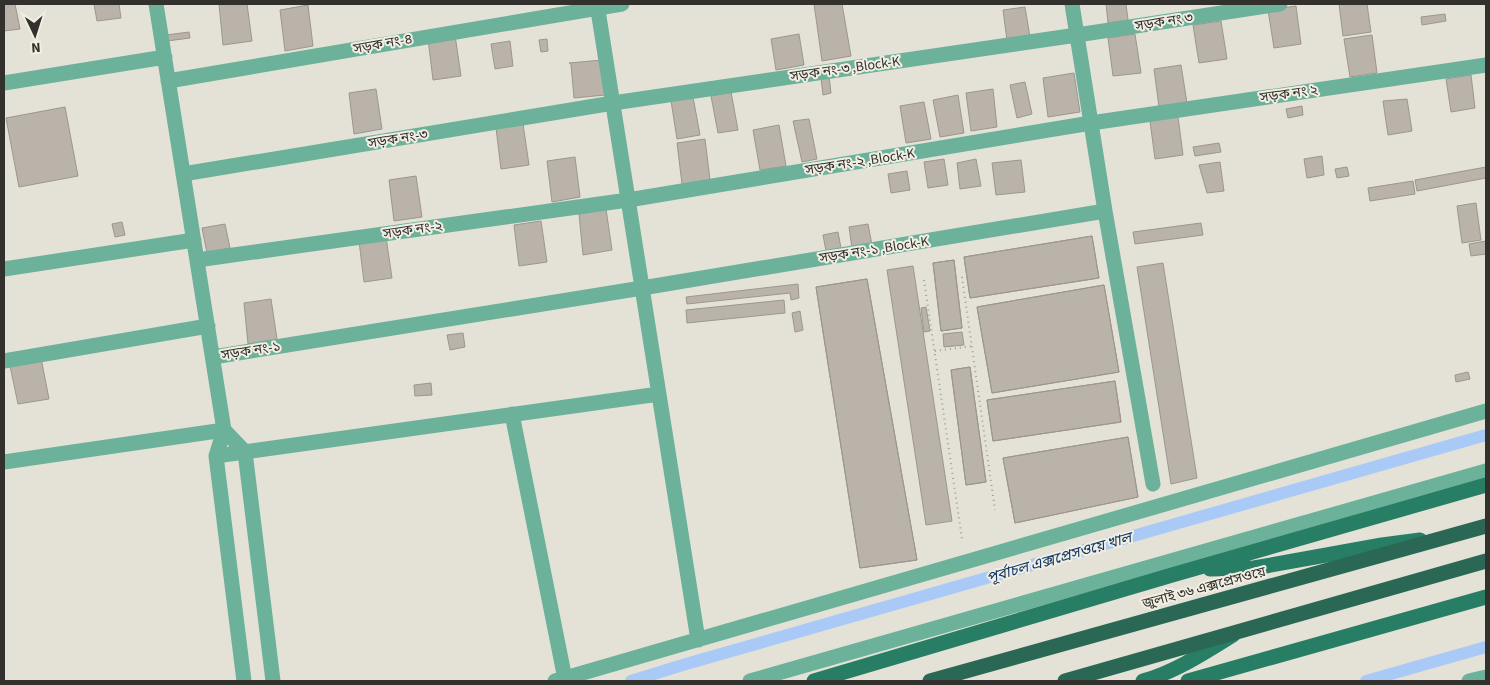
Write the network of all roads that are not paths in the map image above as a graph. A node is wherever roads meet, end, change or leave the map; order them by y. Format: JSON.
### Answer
{"nodes":[{"id":1,"x":156,"y":4,"type":"edge"},
{"id":2,"x":622,"y":4,"type":"edge"},
{"id":3,"x":1072,"y":4,"type":"edge"},
{"id":4,"x":1280,"y":4,"type":"edge"},
{"id":5,"x":597,"y":6,"type":"edge"},
{"id":6,"x":1077,"y":35,"type":"junction"},
{"id":7,"x":165,"y":57,"type":"junction"},
{"id":8,"x":1486,"y":65,"type":"edge"},
{"id":9,"x":168,"y":81,"type":"junction"},
{"id":10,"x":4,"y":83,"type":"edge"},
{"id":11,"x":613,"y":103,"type":"junction"},
{"id":12,"x":1091,"y":123,"type":"junction"},
{"id":13,"x":183,"y":174,"type":"junction"},
{"id":14,"x":628,"y":200,"type":"junction"},
{"id":15,"x":1105,"y":211,"type":"junction"},
{"id":16,"x":194,"y":240,"type":"junction"},
{"id":17,"x":197,"y":260,"type":"junction"},
{"id":18,"x":4,"y":269,"type":"edge"},
{"id":19,"x":642,"y":288,"type":"junction"},
{"id":20,"x":208,"y":326,"type":"junction"},
{"id":21,"x":213,"y":357,"type":"junction"},
{"id":22,"x":4,"y":361,"type":"edge"},
{"id":23,"x":659,"y":394,"type":"junction"},
{"id":24,"x":1486,"y":411,"type":"edge"},
{"id":25,"x":512,"y":414,"type":"junction"},
{"id":26,"x":224,"y":430,"type":"junction"},
{"id":27,"x":245,"y":452,"type":"junction"},
{"id":28,"x":216,"y":456,"type":"junction"},
{"id":29,"x":4,"y":462,"type":"edge"},
{"id":30,"x":1486,"y":471,"type":"edge"},
{"id":31,"x":1153,"y":484,"type":"dead end"},
{"id":32,"x":1486,"y":485,"type":"edge"},
{"id":33,"x":1486,"y":526,"type":"edge"},
{"id":34,"x":1451,"y":536,"type":"junction"},
{"id":35,"x":1486,"y":561,"type":"edge"},
{"id":36,"x":1194,"y":569,"type":"junction"},
{"id":37,"x":1486,"y":596,"type":"edge"},
{"id":38,"x":1238,"y":632,"type":"junction"},
{"id":39,"x":698,"y":640,"type":"junction"},
{"id":40,"x":1486,"y":676,"type":"edge"},
{"id":41,"x":560,"y":680,"type":"edge"},
{"id":42,"x":244,"y":681,"type":"edge"},
{"id":43,"x":272,"y":681,"type":"edge"},
{"id":44,"x":750,"y":681,"type":"edge"},
{"id":45,"x":814,"y":681,"type":"edge"},
{"id":46,"x":930,"y":681,"type":"edge"},
{"id":47,"x":1064,"y":681,"type":"edge"},
{"id":48,"x":1143,"y":681,"type":"edge"},
{"id":49,"x":1188,"y":681,"type":"edge"},
{"id":50,"x":1469,"y":681,"type":"edge"}],
"edges":[{"from":1,"to":7,"type":"street","name":"সড়ক নং-১"},
{"from":2,"to":5,"type":"street","name":"সড়ক নং-৪"},
{"from":3,"to":6,"type":"street"},
{"from":4,"to":6,"type":"street","name":"সড়ক নং ৩"},
{"from":5,"to":9,"type":"street","name":"সড়ক নং-৪"},
{"from":5,"to":11,"type":"street"},
{"from":6,"to":11,"type":"street","name":"সড়ক নং-৩ ,Block-K"},
{"from":6,"to":12,"type":"street"},
{"from":7,"to":9,"type":"street","name":"সড়ক নং-১"},
{"from":7,"to":10,"type":"street"},
{"from":8,"to":12,"type":"street","name":"সড়ক নং ২"},
{"from":9,"to":13,"type":"street","name":"সড়ক নং-১"},
{"from":11,"to":13,"type":"street","name":"সড়ক নং-৩"},
{"from":11,"to":14,"type":"street"},
{"from":12,"to":14,"type":"street","name":"সড়ক নং-২ ,Block-K"},
{"from":12,"to":15,"type":"street"},
{"from":13,"to":16,"type":"street","name":"সড়ক নং-১"},
{"from":14,"to":17,"type":"street","name":"সড়ক নং-২"},
{"from":14,"to":19,"type":"street"},
{"from":15,"to":19,"type":"street","name":"সড়ক নং-১ ,Block-K"},
{"from":15,"to":31,"type":"street"},
{"from":16,"to":17,"type":"street","name":"সড়ক নং-১"},
{"from":16,"to":18,"type":"street"},
{"from":17,"to":20,"type":"street","name":"সড়ক নং-১"},
{"from":19,"to":21,"type":"street","name":"সড়ক নং-১"},
{"from":19,"to":23,"type":"street"},
{"from":20,"to":21,"type":"street","name":"সড়ক নং-১"},
{"from":20,"to":22,"type":"street"},
{"from":21,"to":26,"type":"street"},
{"from":23,"to":25,"type":"street"},
{"from":23,"to":39,"type":"street"},
{"from":24,"to":39,"type":"street"},
{"from":25,"to":27,"type":"street"},
{"from":25,"to":41,"type":"street"},
{"from":26,"to":27,"type":"street"},
{"from":26,"to":28,"type":"street"},
{"from":26,"to":29,"type":"street"},
{"from":27,"to":28,"type":"street"},
{"from":27,"to":43,"type":"street"},
{"from":28,"to":42,"type":"street"},
{"from":30,"to":44,"type":"street"},
{"from":32,"to":36,"type":"main road"},
{"from":33,"to":34,"type":"highway","name":"জুলাই ৩৬ এক্সপ্রেসওয়ে"},
{"from":34,"to":36,"type":"main road"},
{"from":34,"to":46,"type":"highway","name":"জুলাই ৩৬ এক্সপ্রেসওয়ে"},
{"from":35,"to":38,"type":"highway"},
{"from":36,"to":45,"type":"main road"},
{"from":37,"to":49,"type":"main road"},
{"from":38,"to":47,"type":"highway"},
{"from":38,"to":48,"type":"main road"},
{"from":39,"to":41,"type":"street"},
{"from":40,"to":50,"type":"street"}]}
